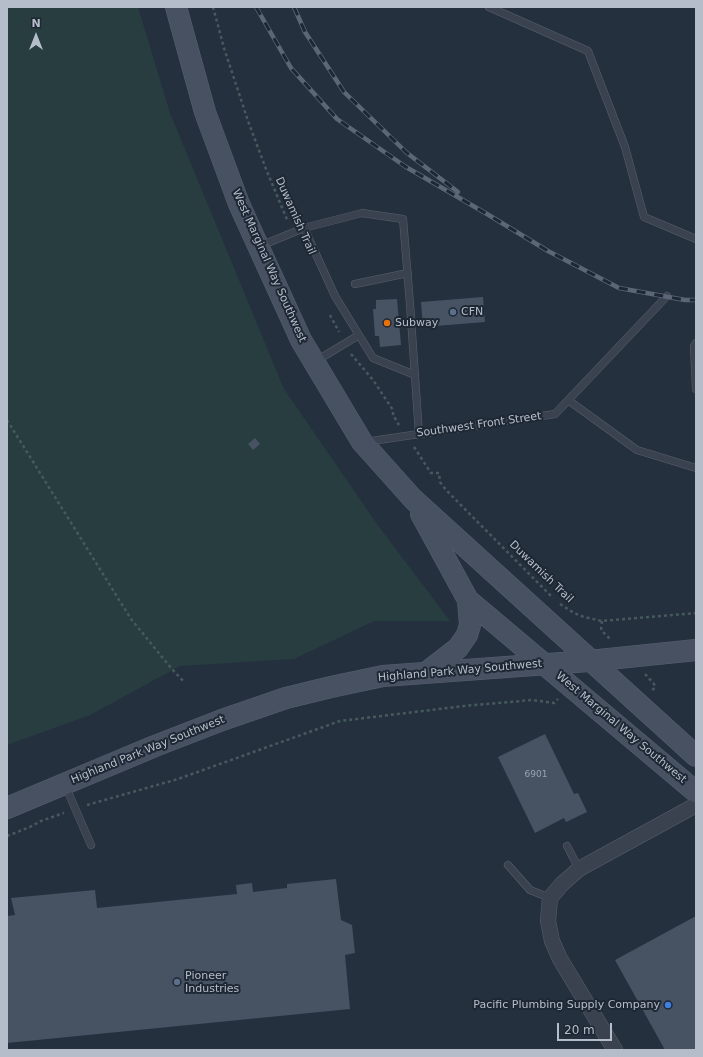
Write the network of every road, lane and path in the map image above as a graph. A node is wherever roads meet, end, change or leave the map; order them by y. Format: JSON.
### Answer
{"nodes":[{"id":1,"x":176,"y":7,"type":"edge"},
{"id":2,"x":214,"y":7,"type":"edge"},
{"id":3,"x":489,"y":7,"type":"edge"},
{"id":4,"x":304,"y":228,"type":"junction"},
{"id":5,"x":293,"y":232,"type":"junction"},
{"id":6,"x":696,"y":238,"type":"edge"},
{"id":7,"x":258,"y":246,"type":"junction"},
{"id":8,"x":408,"y":274,"type":"junction"},
{"id":9,"x":355,"y":284,"type":"dead end"},
{"id":10,"x":667,"y":296,"type":"dead end"},
{"id":11,"x":328,"y":311,"type":"dead end"},
{"id":12,"x":359,"y":335,"type":"junction"},
{"id":13,"x":345,"y":343,"type":"junction"},
{"id":14,"x":696,"y":343,"type":"edge"},
{"id":15,"x":314,"y":362,"type":"junction"},
{"id":16,"x":415,"y":375,"type":"junction"},
{"id":17,"x":696,"y":389,"type":"edge"},
{"id":18,"x":568,"y":400,"type":"junction"},
{"id":19,"x":393,"y":415,"type":"dead end"},
{"id":20,"x":7,"y":420,"type":"edge"},
{"id":21,"x":419,"y":434,"type":"junction"},
{"id":22,"x":362,"y":442,"type":"junction"},
{"id":23,"x":696,"y":468,"type":"edge"},
{"id":24,"x":431,"y":473,"type":"dead end"},
{"id":25,"x":413,"y":499,"type":"junction"},
{"id":26,"x":554,"y":598,"type":"dead end"},
{"id":27,"x":468,"y":600,"type":"junction"},
{"id":28,"x":560,"y":603,"type":"dead end"},
{"id":29,"x":696,"y":613,"type":"edge"},
{"id":30,"x":602,"y":621,"type":"junction"},
{"id":31,"x":601,"y":630,"type":"dead end"},
{"id":32,"x":696,"y":650,"type":"edge"},
{"id":33,"x":589,"y":661,"type":"junction"},
{"id":34,"x":544,"y":664,"type":"junction"},
{"id":35,"x":427,"y":672,"type":"junction"},
{"id":36,"x":184,"y":682,"type":"dead end"},
{"id":37,"x":554,"y":703,"type":"dead end"},
{"id":38,"x":696,"y":756,"type":"edge"},
{"id":39,"x":65,"y":784,"type":"junction"},
{"id":40,"x":696,"y":792,"type":"edge"},
{"id":41,"x":696,"y":805,"type":"edge"},
{"id":42,"x":7,"y":808,"type":"edge"},
{"id":43,"x":76,"y":809,"type":"junction"},
{"id":44,"x":7,"y":836,"type":"edge"},
{"id":45,"x":91,"y":845,"type":"dead end"},
{"id":46,"x":567,"y":846,"type":"dead end"},
{"id":47,"x":508,"y":865,"type":"dead end"},
{"id":48,"x":579,"y":869,"type":"junction"},
{"id":49,"x":550,"y":898,"type":"junction"},
{"id":50,"x":615,"y":1050,"type":"edge"}],
"edges":[{"from":1,"to":7,"type":"main road","name":"West Marginal Way Southwest"},
{"from":2,"to":5,"type":"path","name":"Duwamish Trail"},
{"from":3,"to":6,"type":"lane"},
{"from":4,"to":5,"type":"lane"},
{"from":4,"to":8,"type":"lane"},
{"from":4,"to":12,"type":"lane"},
{"from":5,"to":7,"type":"lane"},
{"from":7,"to":15,"type":"main road","name":"West Marginal Way Southwest"},
{"from":8,"to":9,"type":"lane"},
{"from":8,"to":16,"type":"lane"},
{"from":10,"to":18,"type":"lane","name":"Southwest Front Street"},
{"from":11,"to":13,"type":"path"},
{"from":12,"to":13,"type":"lane"},
{"from":12,"to":16,"type":"lane"},
{"from":13,"to":15,"type":"lane"},
{"from":13,"to":19,"type":"path"},
{"from":14,"to":17,"type":"lane"},
{"from":15,"to":22,"type":"main road","name":"West Marginal Way Southwest"},
{"from":16,"to":21,"type":"lane"},
{"from":18,"to":21,"type":"lane","name":"Southwest Front Street"},
{"from":18,"to":23,"type":"lane"},
{"from":20,"to":36,"type":"path"},
{"from":21,"to":22,"type":"lane","name":"Southwest Front Street"},
{"from":22,"to":25,"type":"main road","name":"West Marginal Way Southwest"},
{"from":24,"to":26,"type":"path","name":"Duwamish Trail"},
{"from":25,"to":27,"type":"main road","name":"West Marginal Way Southwest"},
{"from":25,"to":33,"type":"main road","name":"West Marginal Way Southwest"},
{"from":27,"to":34,"type":"main road","name":"West Marginal Way Southwest"},
{"from":27,"to":35,"type":"main road"},
{"from":28,"to":30,"type":"path","name":"Duwamish Trail"},
{"from":29,"to":30,"type":"path","name":"Duwamish Trail"},
{"from":30,"to":31,"type":"path"},
{"from":32,"to":33,"type":"main road","name":"Highland Park Way Southwest"},
{"from":33,"to":34,"type":"main road","name":"Highland Park Way Southwest"},
{"from":33,"to":38,"type":"main road","name":"West Marginal Way Southwest"},
{"from":34,"to":35,"type":"main road","name":"Highland Park Way Southwest"},
{"from":34,"to":40,"type":"main road","name":"West Marginal Way Southwest"},
{"from":35,"to":39,"type":"main road","name":"Highland Park Way Southwest"},
{"from":37,"to":43,"type":"path"},
{"from":39,"to":42,"type":"main road","name":"Highland Park Way Southwest"},
{"from":39,"to":43,"type":"lane"},
{"from":41,"to":48,"type":"street"},
{"from":43,"to":44,"type":"path"},
{"from":43,"to":45,"type":"lane"},
{"from":46,"to":48,"type":"lane"},
{"from":47,"to":49,"type":"lane"},
{"from":48,"to":49,"type":"street"},
{"from":49,"to":50,"type":"street"}]}
